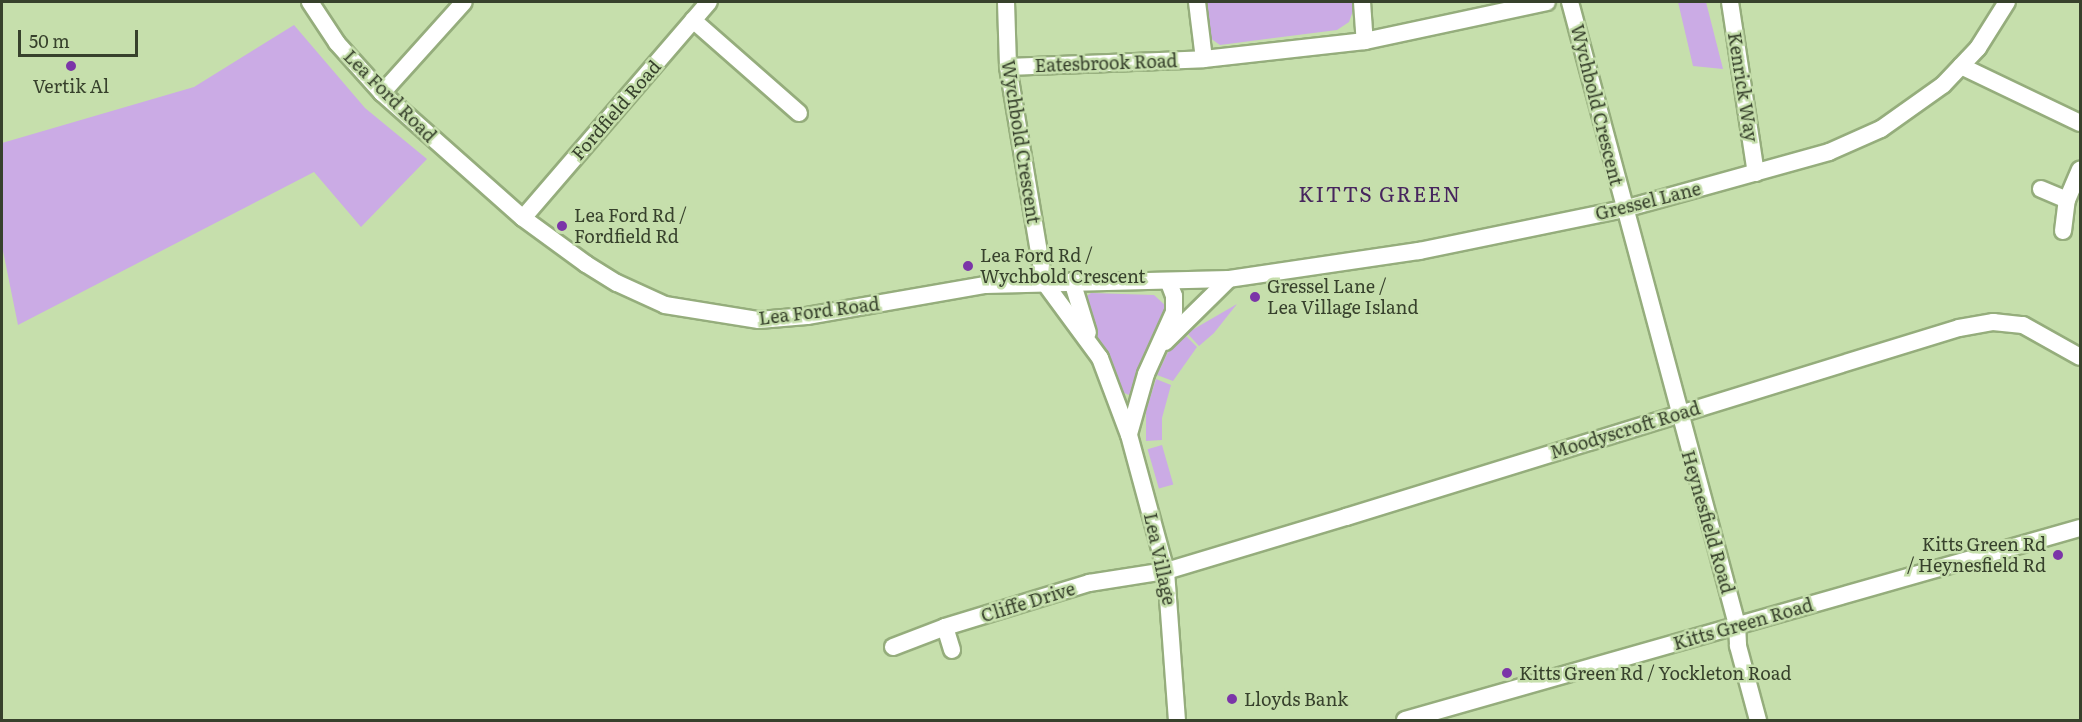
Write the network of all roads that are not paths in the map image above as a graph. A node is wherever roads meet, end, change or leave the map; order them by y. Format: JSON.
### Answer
{"nodes":[{"id":1,"x":310,"y":2,"type":"edge"},
{"id":2,"x":464,"y":2,"type":"edge"},
{"id":3,"x":709,"y":2,"type":"edge"},
{"id":4,"x":1006,"y":2,"type":"edge"},
{"id":5,"x":1197,"y":2,"type":"edge"},
{"id":6,"x":1362,"y":2,"type":"edge"},
{"id":7,"x":1547,"y":2,"type":"edge"},
{"id":8,"x":1570,"y":2,"type":"edge"},
{"id":9,"x":1730,"y":2,"type":"edge"},
{"id":10,"x":2007,"y":2,"type":"edge"},
{"id":11,"x":693,"y":20,"type":"junction"},
{"id":12,"x":1365,"y":42,"type":"junction"},
{"id":13,"x":1204,"y":59,"type":"junction"},
{"id":14,"x":1961,"y":66,"type":"junction"},
{"id":15,"x":1008,"y":67,"type":"junction"},
{"id":16,"x":382,"y":93,"type":"junction"},
{"id":17,"x":799,"y":113,"type":"dead end"},
{"id":18,"x":2080,"y":123,"type":"edge"},
{"id":19,"x":2080,"y":170,"type":"edge"},
{"id":20,"x":1756,"y":172,"type":"junction"},
{"id":21,"x":2041,"y":189,"type":"dead end"},
{"id":22,"x":2067,"y":200,"type":"junction"},
{"id":23,"x":1623,"y":209,"type":"junction"},
{"id":24,"x":523,"y":218,"type":"junction"},
{"id":25,"x":2063,"y":231,"type":"dead end"},
{"id":26,"x":1229,"y":279,"type":"junction"},
{"id":27,"x":1072,"y":281,"type":"junction"},
{"id":28,"x":1044,"y":282,"type":"junction"},
{"id":29,"x":1169,"y":283,"type":"junction"},
{"id":30,"x":1155,"y":353,"type":"junction"},
{"id":31,"x":2080,"y":357,"type":"edge"},
{"id":32,"x":1100,"y":358,"type":"junction"},
{"id":33,"x":1678,"y":414,"type":"junction"},
{"id":34,"x":1129,"y":435,"type":"junction"},
{"id":35,"x":2080,"y":528,"type":"edge"},
{"id":36,"x":1166,"y":571,"type":"junction"},
{"id":37,"x":1737,"y":626,"type":"junction"},
{"id":38,"x":945,"y":627,"type":"junction"},
{"id":39,"x":893,"y":647,"type":"dead end"},
{"id":40,"x":951,"y":650,"type":"dead end"},
{"id":41,"x":1177,"y":720,"type":"edge"},
{"id":42,"x":1405,"y":720,"type":"edge"},
{"id":43,"x":1758,"y":720,"type":"edge"}],
"edges":[{"from":1,"to":16,"type":"street","name":"Lea Ford Road"},
{"from":2,"to":16,"type":"street"},
{"from":3,"to":11,"type":"street","name":"Fordfield Road"},
{"from":4,"to":15,"type":"street","name":"Wychbold Crescent"},
{"from":5,"to":13,"type":"street","name":"Eatesbrook Road"},
{"from":6,"to":12,"type":"street"},
{"from":7,"to":12,"type":"street","name":"Eatesbrook Road"},
{"from":8,"to":23,"type":"street","name":"Wychbold Crescent"},
{"from":9,"to":20,"type":"street","name":"Kenrick Way"},
{"from":10,"to":14,"type":"street","name":"Gressel Lane"},
{"from":11,"to":17,"type":"street"},
{"from":11,"to":24,"type":"street","name":"Fordfield Road"},
{"from":12,"to":13,"type":"street","name":"Eatesbrook Road"},
{"from":13,"to":15,"type":"street","name":"Eatesbrook Road"},
{"from":14,"to":18,"type":"street"},
{"from":14,"to":20,"type":"street","name":"Gressel Lane"},
{"from":15,"to":28,"type":"street","name":"Wychbold Crescent"},
{"from":16,"to":24,"type":"street","name":"Lea Ford Road"},
{"from":19,"to":22,"type":"street"},
{"from":20,"to":23,"type":"street","name":"Gressel Lane"},
{"from":21,"to":22,"type":"street"},
{"from":22,"to":25,"type":"street"},
{"from":23,"to":26,"type":"street","name":"Gressel Lane"},
{"from":23,"to":33,"type":"street","name":"Heynesfield Road"},
{"from":24,"to":28,"type":"street","name":"Lea Ford Road"},
{"from":26,"to":29,"type":"street","name":"Lea Ford Road"},
{"from":26,"to":30,"type":"street"},
{"from":27,"to":28,"type":"street","name":"Lea Ford Road"},
{"from":27,"to":29,"type":"street","name":"Lea Ford Road"},
{"from":27,"to":32,"type":"street"},
{"from":28,"to":32,"type":"street","name":"Lea Village"},
{"from":29,"to":30,"type":"street"},
{"from":30,"to":34,"type":"street"},
{"from":31,"to":33,"type":"street","name":"Moodyscroft Road"},
{"from":32,"to":34,"type":"street","name":"Lea Village"},
{"from":33,"to":36,"type":"street","name":"Moodyscroft Road"},
{"from":33,"to":37,"type":"street","name":"Heynesfield Road"},
{"from":34,"to":36,"type":"street","name":"Lea Village"},
{"from":35,"to":37,"type":"street","name":"Kitts Green Road"},
{"from":36,"to":38,"type":"street","name":"Cliffe Drive"},
{"from":36,"to":41,"type":"street","name":"Lea Village"},
{"from":37,"to":42,"type":"street","name":"Kitts Green Road"},
{"from":37,"to":43,"type":"street","name":"Heynesfield Road"},
{"from":38,"to":39,"type":"street","name":"Cliffe Drive"},
{"from":38,"to":40,"type":"street"}]}
